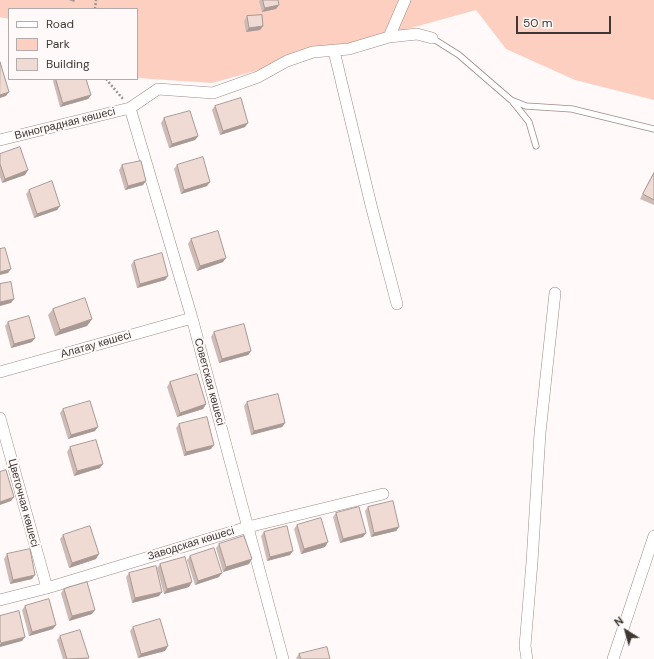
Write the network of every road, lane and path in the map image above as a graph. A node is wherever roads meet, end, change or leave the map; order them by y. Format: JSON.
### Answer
{"nodes":[{"id":1,"x":405,"y":0,"type":"edge"},
{"id":2,"x":389,"y":37,"type":"junction"},
{"id":3,"x":432,"y":38,"type":"joint"},
{"id":4,"x":334,"y":51,"type":"junction"},
{"id":5,"x":107,"y":80,"type":"edge"},
{"id":6,"x":511,"y":100,"type":"junction"},
{"id":7,"x":130,"y":108,"type":"junction"},
{"id":8,"x":654,"y":129,"type":"edge"},
{"id":9,"x":0,"y":140,"type":"edge"},
{"id":10,"x":536,"y":146,"type":"dead end"},
{"id":11,"x":555,"y":292,"type":"dead end"},
{"id":12,"x":397,"y":304,"type":"dead end"},
{"id":13,"x":192,"y":318,"type":"junction"},
{"id":14,"x":0,"y":372,"type":"edge"},
{"id":15,"x":0,"y":418,"type":"edge"},
{"id":16,"x":383,"y":494,"type":"dead end"},
{"id":17,"x":248,"y":527,"type":"junction"},
{"id":18,"x":654,"y":536,"type":"edge"},
{"id":19,"x":47,"y":588,"type":"junction"},
{"id":20,"x":0,"y":600,"type":"edge"},
{"id":21,"x":283,"y":659,"type":"edge"},
{"id":22,"x":527,"y":659,"type":"edge"},
{"id":23,"x":613,"y":659,"type":"edge"}],
"edges":[{"from":1,"to":2,"type":"street"},
{"from":2,"to":3,"type":"street"},
{"from":2,"to":4,"type":"street"},
{"from":3,"to":6,"type":"lane"},
{"from":4,"to":7,"type":"street"},
{"from":4,"to":12,"type":"street"},
{"from":5,"to":7,"type":"path"},
{"from":6,"to":8,"type":"lane"},
{"from":6,"to":10,"type":"lane"},
{"from":7,"to":9,"type":"street","name":"Виноградная көшесі"},
{"from":7,"to":13,"type":"street","name":"Советская көшесі"},
{"from":11,"to":22,"type":"street"},
{"from":13,"to":14,"type":"street","name":"Алатау көшесі"},
{"from":13,"to":17,"type":"street","name":"Советская көшесі"},
{"from":15,"to":19,"type":"street","name":"Цветочная көшесі"},
{"from":16,"to":17,"type":"street","name":"Заводская көшесі"},
{"from":17,"to":19,"type":"street","name":"Заводская көшесі"},
{"from":17,"to":21,"type":"street","name":"Советская көшесі"},
{"from":18,"to":23,"type":"street"},
{"from":19,"to":20,"type":"street","name":"Заводская көшесі"}]}
